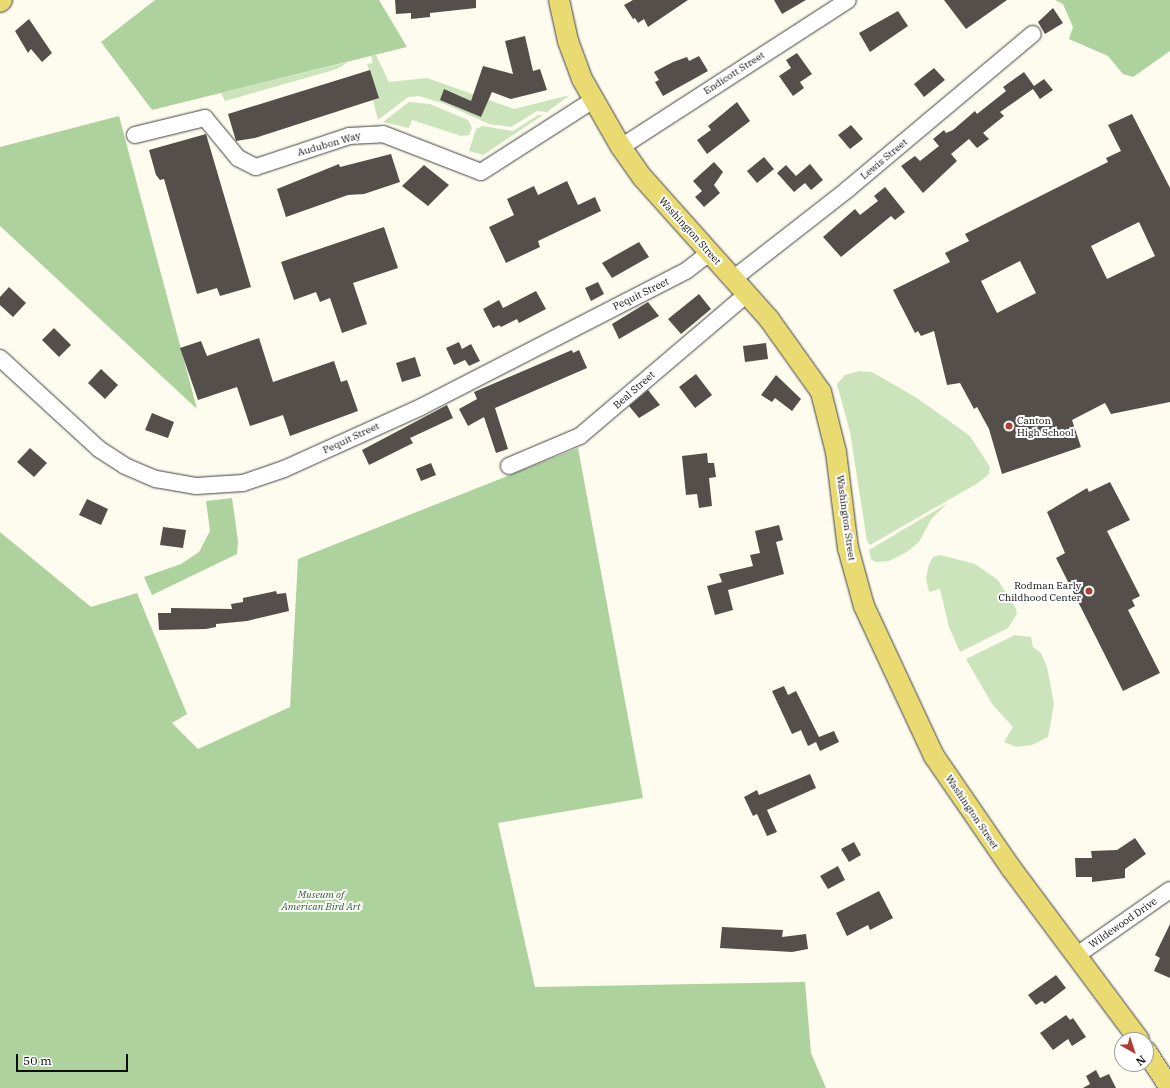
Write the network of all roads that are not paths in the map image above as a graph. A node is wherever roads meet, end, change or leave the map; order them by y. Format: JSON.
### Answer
{"nodes":[{"id":1,"x":560,"y":0,"type":"edge"},
{"id":2,"x":848,"y":0,"type":"edge"},
{"id":3,"x":1033,"y":34,"type":"dead end"},
{"id":4,"x":593,"y":100,"type":"junction"},
{"id":5,"x":135,"y":135,"type":"dead end"},
{"id":6,"x":621,"y":147,"type":"junction"},
{"id":7,"x":709,"y":253,"type":"junction"},
{"id":8,"x":733,"y":279,"type":"junction"},
{"id":9,"x":746,"y":294,"type":"junction"},
{"id":10,"x":0,"y":358,"type":"edge"},
{"id":11,"x":509,"y":466,"type":"dead end"},
{"id":12,"x":1170,"y":890,"type":"edge"},
{"id":13,"x":1077,"y":955,"type":"junction"},
{"id":14,"x":1132,"y":1032,"type":"edge"},
{"id":15,"x":1154,"y":1063,"type":"edge"},
{"id":16,"x":1170,"y":1088,"type":"edge"}],
"edges":[{"from":1,"to":4,"type":"main road","name":"Washington Street"},
{"from":2,"to":6,"type":"street","name":"Endicott Street"},
{"from":3,"to":8,"type":"street","name":"Lewis Street"},
{"from":4,"to":5,"type":"street","name":"Audubon Way"},
{"from":4,"to":6,"type":"main road","name":"Washington Street"},
{"from":6,"to":7,"type":"main road","name":"Washington Street"},
{"from":7,"to":8,"type":"main road","name":"Washington Street"},
{"from":7,"to":10,"type":"street","name":"Pequit Street"},
{"from":8,"to":9,"type":"main road","name":"Washington Street"},
{"from":9,"to":11,"type":"street","name":"Beal Street"},
{"from":9,"to":13,"type":"main road","name":"Washington Street"},
{"from":12,"to":13,"type":"street","name":"Wildewood Drive"},
{"from":13,"to":14,"type":"main road","name":"Washington Street"},
{"from":15,"to":16,"type":"main road"}]}
